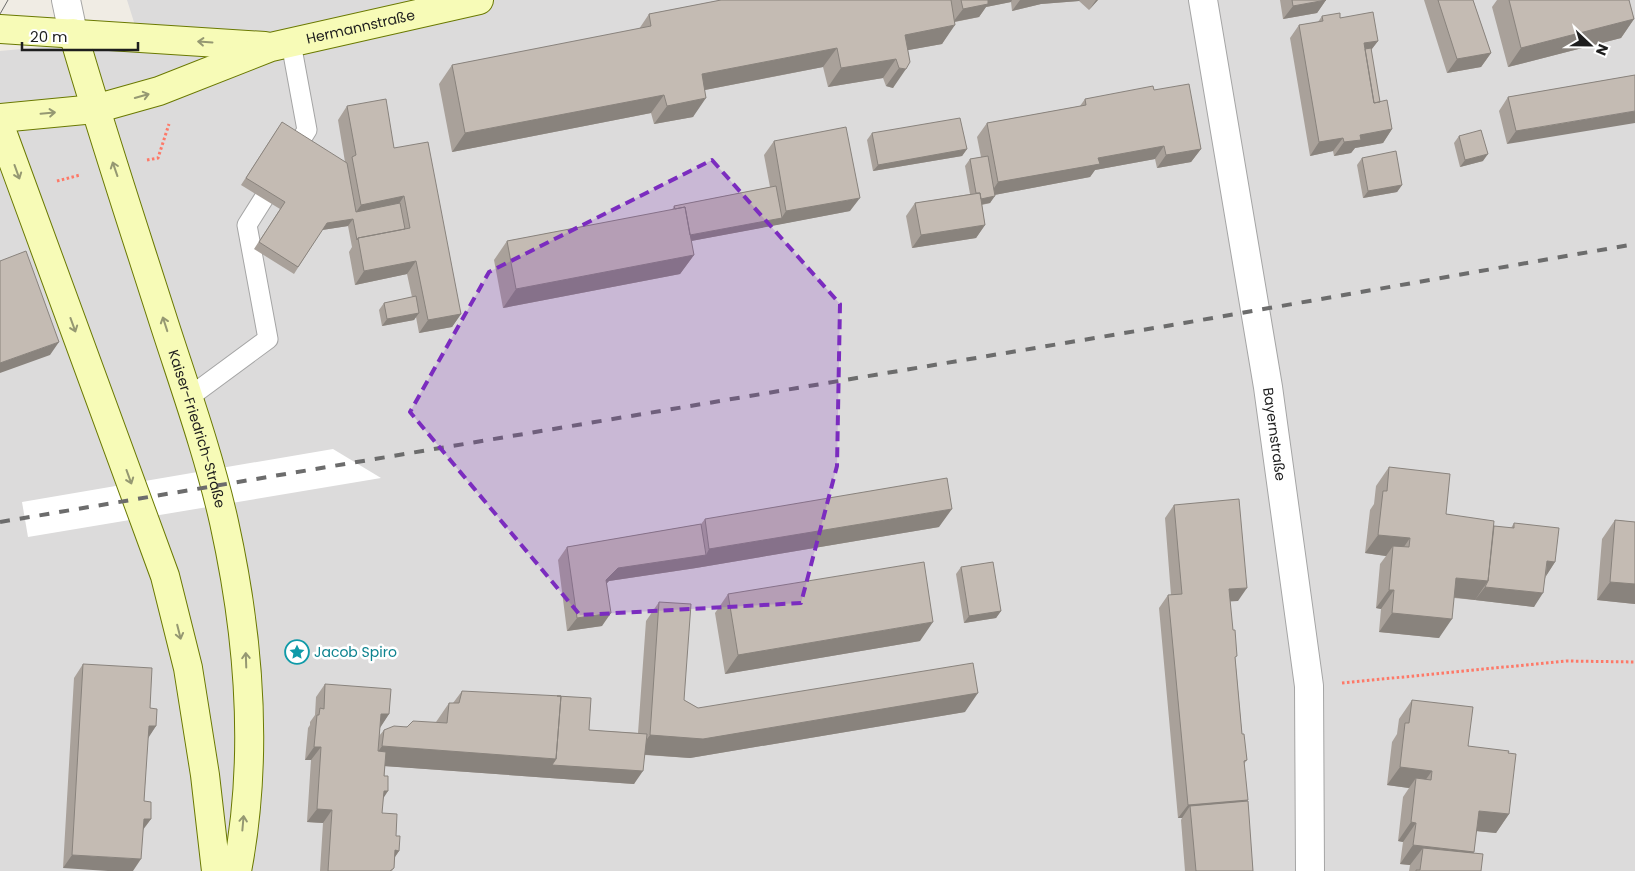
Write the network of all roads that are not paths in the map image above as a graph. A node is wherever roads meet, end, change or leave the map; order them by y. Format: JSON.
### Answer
{"nodes":[{"id":1,"x":66,"y":0,"type":"edge"},
{"id":2,"x":478,"y":0,"type":"edge"},
{"id":3,"x":1204,"y":0,"type":"edge"},
{"id":4,"x":0,"y":29,"type":"edge"},
{"id":5,"x":73,"y":33,"type":"junction"},
{"id":6,"x":281,"y":45,"type":"junction"},
{"id":7,"x":95,"y":109,"type":"junction"},
{"id":8,"x":0,"y":118,"type":"edge"},
{"id":9,"x":0,"y":126,"type":"edge"},
{"id":10,"x":188,"y":398,"type":"junction"},
{"id":11,"x":216,"y":871,"type":"edge"},
{"id":12,"x":237,"y":871,"type":"edge"},
{"id":13,"x":1310,"y":871,"type":"edge"}],
"edges":[{"from":1,"to":5,"type":"street","name":"Kaiser-Friedrich-Straße"},
{"from":2,"to":6,"type":"main road","name":"Hermannstraße"},
{"from":3,"to":13,"type":"street","name":"Bayernstraße"},
{"from":4,"to":5,"type":"main road","name":"Hermannstraße"},
{"from":6,"to":5,"type":"main road","name":"Hermannstraße","one_way":true},
{"from":5,"to":7,"type":"main road","name":"Kaiser-Friedrich-Straße"},
{"from":7,"to":6,"type":"main road","name":"Hermannstraße","one_way":true},
{"from":6,"to":10,"type":"lane"},
{"from":8,"to":7,"type":"main road","name":"Hermannstraße","one_way":true},
{"from":10,"to":7,"type":"main road","name":"Kaiser-Friedrich-Straße","one_way":true},
{"from":9,"to":11,"type":"main road","one_way":true},
{"from":12,"to":10,"type":"main road","name":"Kaiser-Friedrich-Straße","one_way":true}]}
